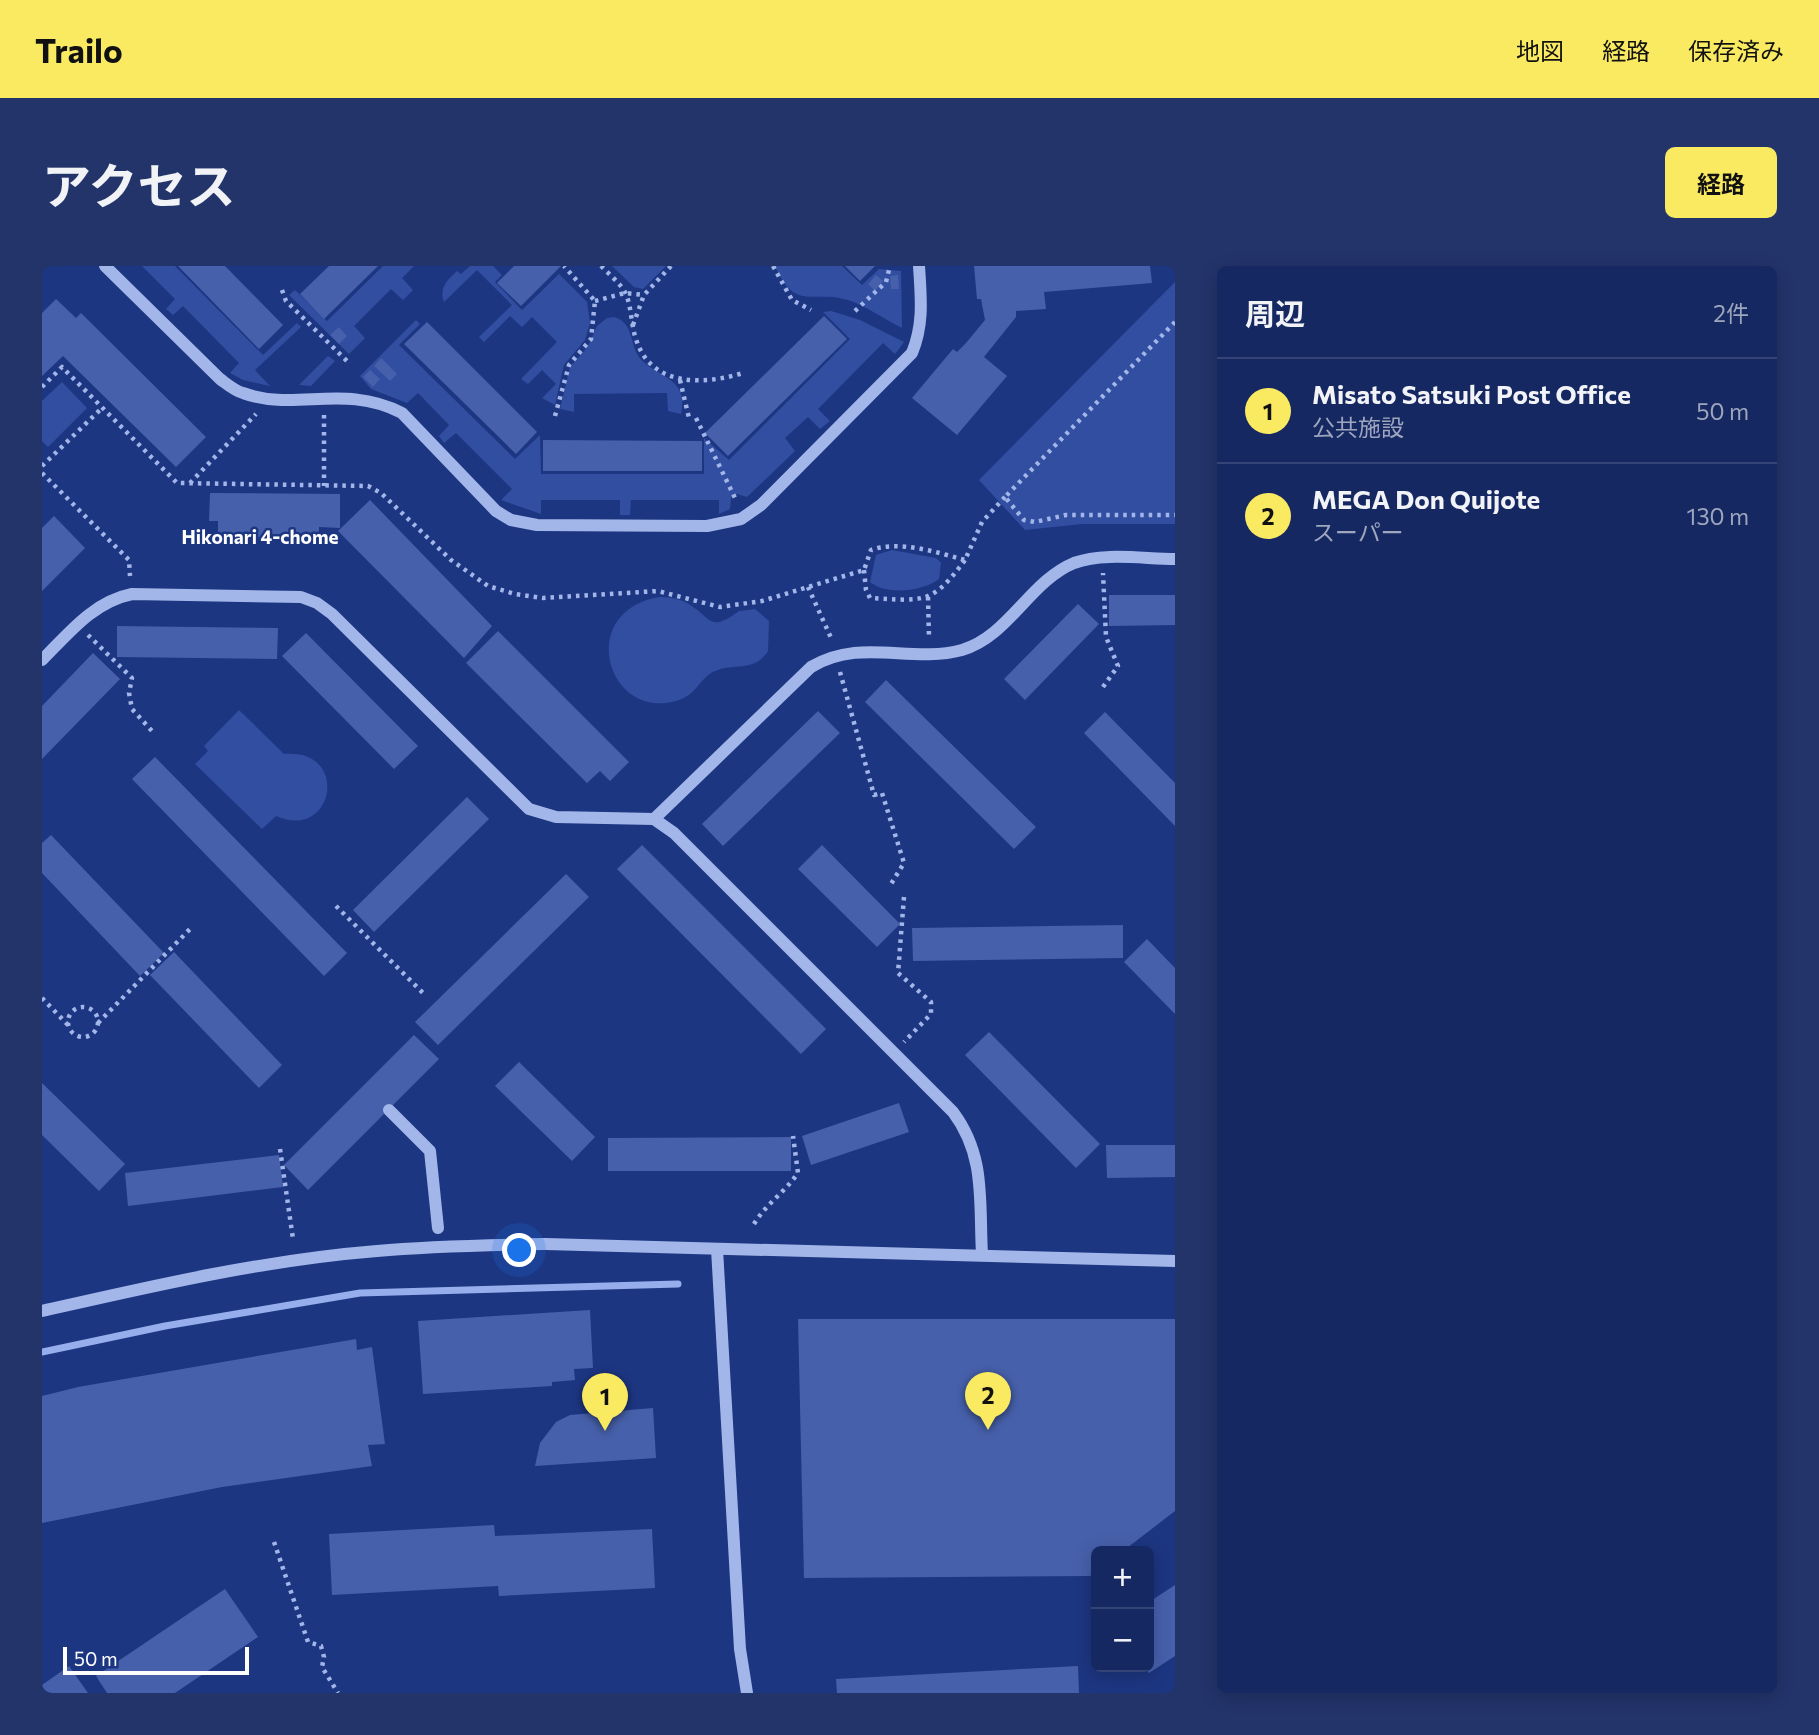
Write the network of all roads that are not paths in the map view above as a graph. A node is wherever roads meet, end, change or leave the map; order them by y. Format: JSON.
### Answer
{"nodes":[{"id":1,"x":105,"y":266,"type":"edge"},
{"id":2,"x":919,"y":266,"type":"edge"},
{"id":3,"x":1175,"y":559,"type":"edge"},
{"id":4,"x":42,"y":660,"type":"edge"},
{"id":5,"x":654,"y":819,"type":"junction"},
{"id":6,"x":388,"y":1110,"type":"dead end"},
{"id":7,"x":438,"y":1228,"type":"dead end"},
{"id":8,"x":718,"y":1249,"type":"junction"},
{"id":9,"x":982,"y":1254,"type":"junction"},
{"id":10,"x":1175,"y":1261,"type":"edge"},
{"id":11,"x":42,"y":1311,"type":"edge"},
{"id":12,"x":747,"y":1693,"type":"edge"}],
"edges":[{"from":1,"to":2,"type":"street"},
{"from":3,"to":5,"type":"street"},
{"from":4,"to":5,"type":"street"},
{"from":5,"to":9,"type":"street"},
{"from":6,"to":7,"type":"street"},
{"from":8,"to":9,"type":"street"},
{"from":8,"to":11,"type":"street"},
{"from":8,"to":12,"type":"street"},
{"from":9,"to":10,"type":"street"}]}
